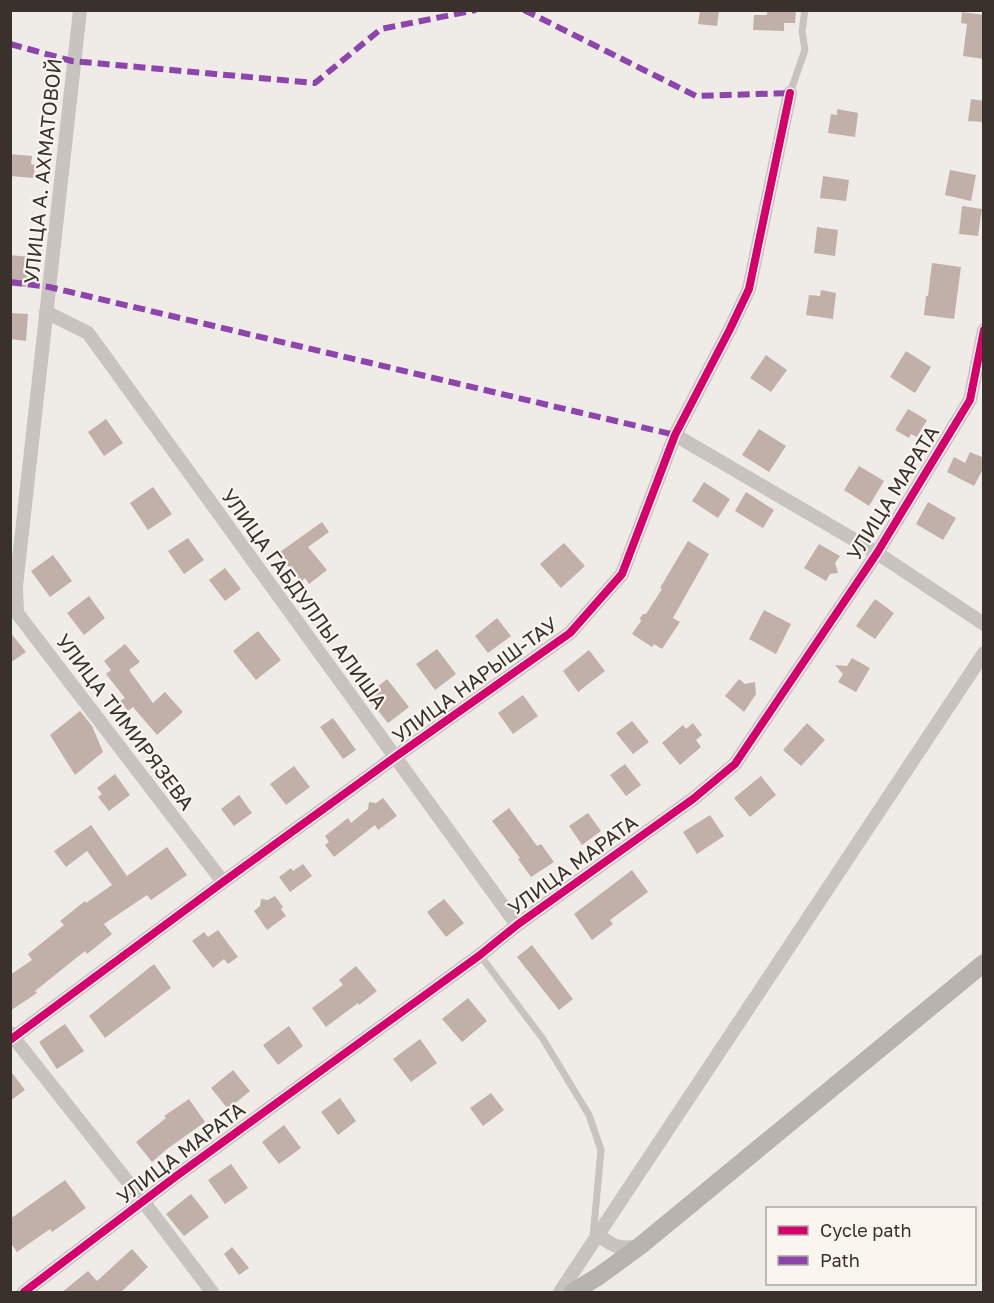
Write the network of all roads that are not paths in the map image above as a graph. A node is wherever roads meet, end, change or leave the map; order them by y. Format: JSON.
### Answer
{"nodes":[{"id":1,"x":80,"y":10,"type":"edge"},
{"id":2,"x":805,"y":10,"type":"edge"},
{"id":3,"x":790,"y":93,"type":"joint"},
{"id":4,"x":46,"y":312,"type":"junction"},
{"id":5,"x":984,"y":330,"type":"edge"},
{"id":6,"x":675,"y":435,"type":"junction"},
{"id":7,"x":877,"y":553,"type":"junction"},
{"id":8,"x":13,"y":585,"type":"edge"},
{"id":9,"x":984,"y":624,"type":"edge"},
{"id":10,"x":984,"y":653,"type":"edge"},
{"id":11,"x":395,"y":757,"type":"junction"},
{"id":12,"x":223,"y":882,"type":"junction"},
{"id":13,"x":517,"y":924,"type":"junction"},
{"id":14,"x":480,"y":955,"type":"junction"},
{"id":15,"x":984,"y":963,"type":"edge"},
{"id":16,"x":12,"y":1037,"type":"edge"},
{"id":17,"x":143,"y":1202,"type":"junction"},
{"id":18,"x":596,"y":1239,"type":"junction"},
{"id":19,"x":640,"y":1246,"type":"junction"},
{"id":20,"x":580,"y":1291,"type":"edge"},
{"id":21,"x":24,"y":1293,"type":"edge"},
{"id":22,"x":212,"y":1293,"type":"edge"},
{"id":23,"x":560,"y":1293,"type":"edge"}],
"edges":[{"from":1,"to":4,"type":"street","name":"УЛИЦА А. АХМАТОВОЙ"},
{"from":2,"to":3,"type":"lane"},
{"from":3,"to":6,"type":"street","name":"УЛИЦА НАРЫШ-ТАУ"},
{"from":4,"to":8,"type":"street","name":"УЛИЦА А. АХМАТОВОЙ"},
{"from":4,"to":11,"type":"street","name":"УЛИЦА ГАБДУЛЛЫ АЛИША"},
{"from":5,"to":7,"type":"street","name":"УЛИЦА МАРАТА"},
{"from":6,"to":7,"type":"street"},
{"from":6,"to":11,"type":"street","name":"УЛИЦА НАРЫШ-ТАУ"},
{"from":7,"to":9,"type":"street"},
{"from":7,"to":13,"type":"street","name":"УЛИЦА МАРАТА"},
{"from":8,"to":12,"type":"street","name":"УЛИЦА ТИМИРЯЗЕВА"},
{"from":10,"to":18,"type":"street"},
{"from":11,"to":12,"type":"street","name":"УЛИЦА НАРЫШ-ТАУ"},
{"from":11,"to":13,"type":"street","name":"УЛИЦА ГАБДУЛЛЫ АЛИША"},
{"from":12,"to":16,"type":"street","name":"УЛИЦА НАРЫШ-ТАУ"},
{"from":13,"to":14,"type":"street","name":"УЛИЦА МАРАТА"},
{"from":14,"to":17,"type":"street","name":"УЛИЦА МАРАТА"},
{"from":14,"to":18,"type":"lane"},
{"from":15,"to":19,"type":"main road"},
{"from":16,"to":17,"type":"street"},
{"from":17,"to":21,"type":"street","name":"УЛИЦА МАРАТА"},
{"from":17,"to":22,"type":"street"},
{"from":18,"to":19,"type":"street"},
{"from":18,"to":23,"type":"street"},
{"from":19,"to":20,"type":"main road"}]}
